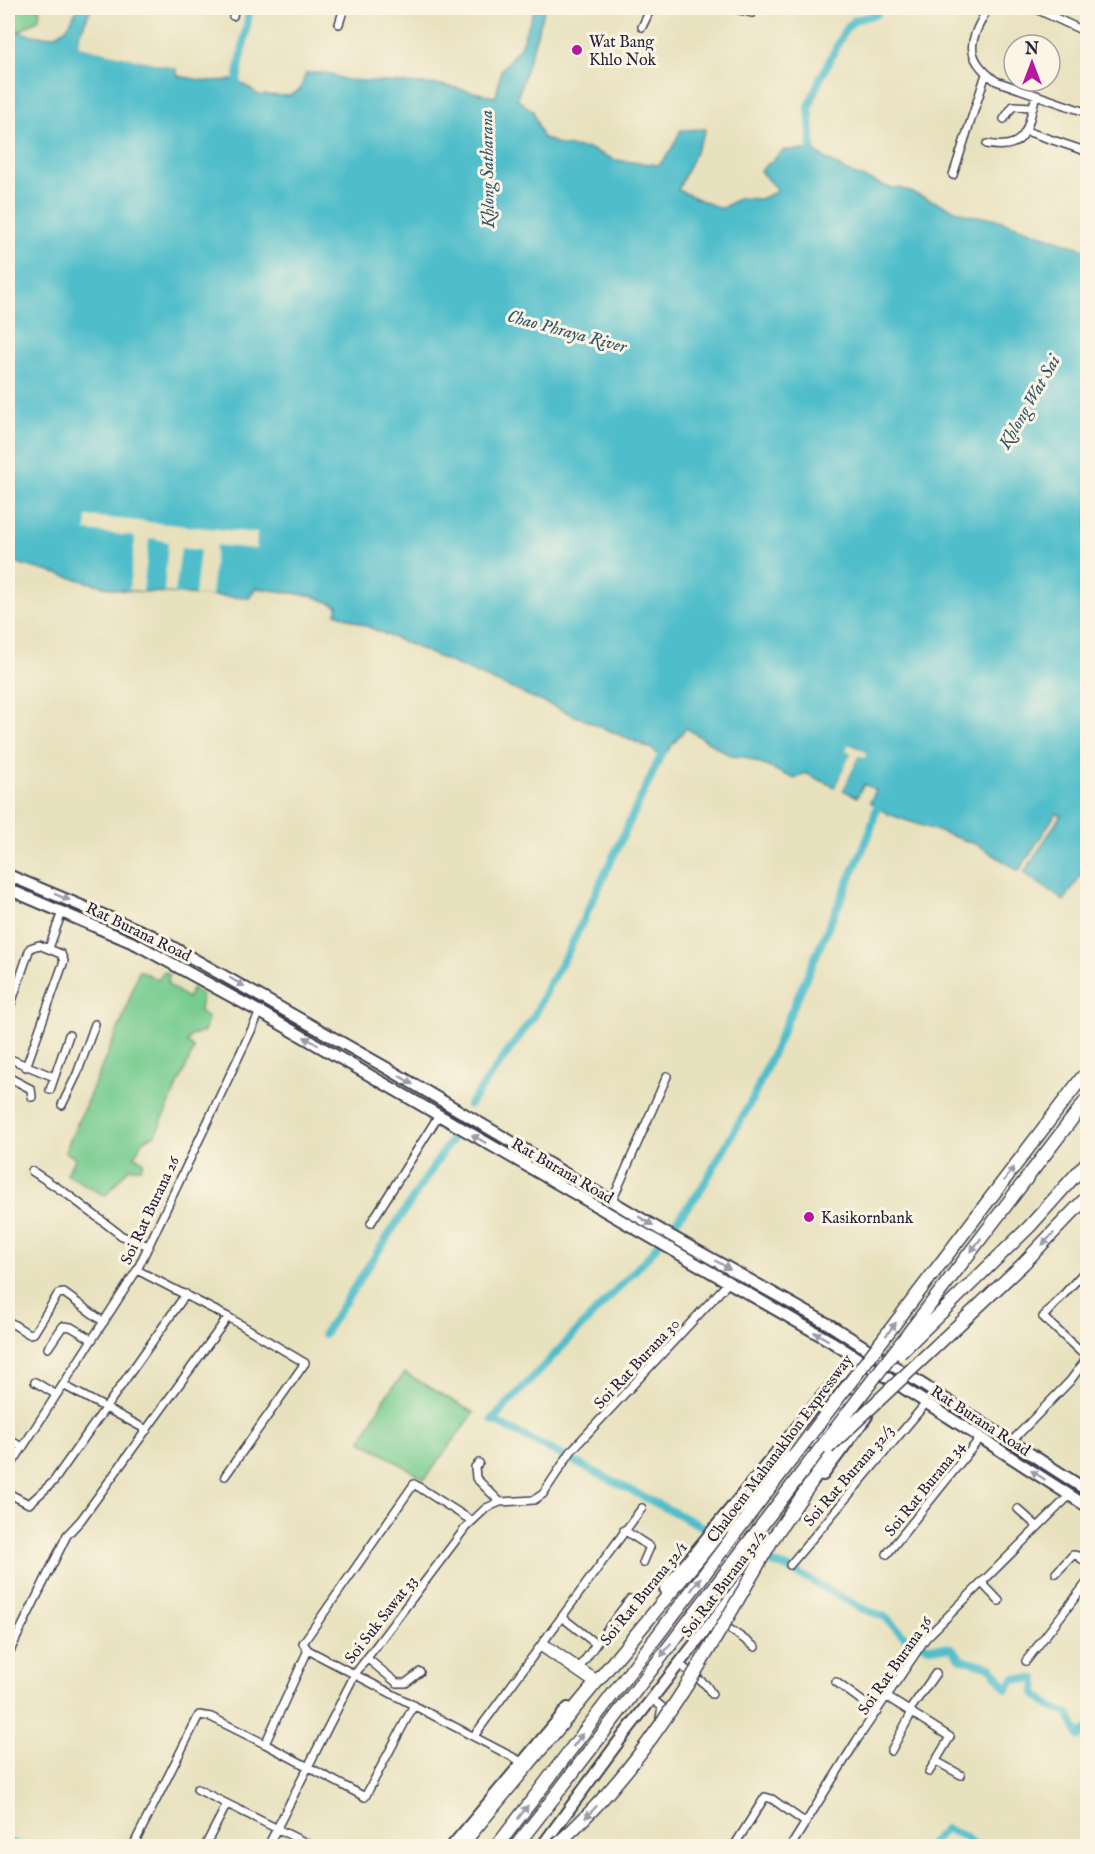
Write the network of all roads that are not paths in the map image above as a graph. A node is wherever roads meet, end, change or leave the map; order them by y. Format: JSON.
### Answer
{"nodes":[{"id":1,"x":235,"y":8,"type":"edge"},
{"id":2,"x":344,"y":8,"type":"edge"},
{"id":3,"x":651,"y":8,"type":"edge"},
{"id":4,"x":732,"y":8,"type":"edge"},
{"id":5,"x":754,"y":8,"type":"edge"},
{"id":6,"x":988,"y":8,"type":"edge"},
{"id":7,"x":1034,"y":8,"type":"edge"},
{"id":8,"x":233,"y":16,"type":"dead end"},
{"id":9,"x":339,"y":24,"type":"dead end"},
{"id":10,"x":642,"y":27,"type":"dead end"},
{"id":11,"x":1088,"y":33,"type":"edge"},
{"id":12,"x":986,"y":74,"type":"junction"},
{"id":13,"x":1036,"y":95,"type":"junction"},
{"id":14,"x":1033,"y":107,"type":"junction"},
{"id":15,"x":1088,"y":113,"type":"edge"},
{"id":16,"x":1004,"y":119,"type":"dead end"},
{"id":17,"x":1026,"y":131,"type":"junction"},
{"id":18,"x":987,"y":144,"type":"dead end"},
{"id":19,"x":1088,"y":152,"type":"edge"},
{"id":20,"x":953,"y":175,"type":"dead end"},
{"id":21,"x":8,"y":875,"type":"edge"},
{"id":22,"x":8,"y":889,"type":"edge"},
{"id":23,"x":62,"y":912,"type":"junction"},
{"id":24,"x":49,"y":948,"type":"junction"},
{"id":25,"x":260,"y":1012,"type":"junction"},
{"id":26,"x":8,"y":1013,"type":"edge"},
{"id":27,"x":94,"y":1024,"type":"dead end"},
{"id":28,"x":69,"y":1035,"type":"dead end"},
{"id":29,"x":8,"y":1058,"type":"edge"},
{"id":30,"x":26,"y":1067,"type":"junction"},
{"id":31,"x":1088,"y":1071,"type":"edge"},
{"id":32,"x":667,"y":1076,"type":"dead end"},
{"id":33,"x":8,"y":1077,"type":"edge"},
{"id":34,"x":54,"y":1077,"type":"junction"},
{"id":35,"x":50,"y":1090,"type":"dead end"},
{"id":36,"x":32,"y":1097,"type":"dead end"},
{"id":37,"x":1088,"y":1098,"type":"edge"},
{"id":38,"x":62,"y":1105,"type":"dead end"},
{"id":39,"x":438,"y":1115,"type":"junction"},
{"id":40,"x":1088,"y":1161,"type":"edge"},
{"id":41,"x":32,"y":1172,"type":"dead end"},
{"id":42,"x":1088,"y":1196,"type":"edge"},
{"id":43,"x":612,"y":1201,"type":"junction"},
{"id":44,"x":371,"y":1223,"type":"dead end"},
{"id":45,"x":665,"y":1239,"type":"junction"},
{"id":46,"x":149,"y":1246,"type":"junction"},
{"id":47,"x":137,"y":1270,"type":"junction"},
{"id":48,"x":1086,"y":1270,"type":"dead end"},
{"id":49,"x":728,"y":1283,"type":"junction"},
{"id":50,"x":186,"y":1294,"type":"junction"},
{"id":51,"x":228,"y":1317,"type":"junction"},
{"id":52,"x":8,"y":1322,"type":"edge"},
{"id":53,"x":104,"y":1322,"type":"junction"},
{"id":54,"x":91,"y":1339,"type":"junction"},
{"id":55,"x":48,"y":1348,"type":"dead end"},
{"id":56,"x":854,"y":1357,"type":"junction"},
{"id":57,"x":893,"y":1381,"type":"junction"},
{"id":58,"x":35,"y":1382,"type":"dead end"},
{"id":59,"x":63,"y":1384,"type":"junction"},
{"id":60,"x":55,"y":1394,"type":"junction"},
{"id":61,"x":855,"y":1398,"type":"junction"},
{"id":62,"x":927,"y":1402,"type":"junction"},
{"id":63,"x":104,"y":1409,"type":"junction"},
{"id":64,"x":147,"y":1430,"type":"junction"},
{"id":65,"x":846,"y":1431,"type":"junction"},
{"id":66,"x":981,"y":1437,"type":"junction"},
{"id":67,"x":8,"y":1438,"type":"edge"},
{"id":68,"x":1011,"y":1442,"type":"junction"},
{"id":69,"x":22,"y":1447,"type":"junction"},
{"id":70,"x":564,"y":1461,"type":"joint"},
{"id":71,"x":479,"y":1463,"type":"dead end"},
{"id":72,"x":8,"y":1470,"type":"edge"},
{"id":73,"x":225,"y":1476,"type":"dead end"},
{"id":74,"x":772,"y":1486,"type":"dead end"},
{"id":75,"x":1088,"y":1491,"type":"edge"},
{"id":76,"x":8,"y":1493,"type":"edge"},
{"id":77,"x":1070,"y":1495,"type":"junction"},
{"id":78,"x":783,"y":1496,"type":"dead end"},
{"id":79,"x":500,"y":1502,"type":"junction"},
{"id":80,"x":1088,"y":1507,"type":"edge"},
{"id":81,"x":642,"y":1508,"type":"dead end"},
{"id":82,"x":1018,"y":1509,"type":"dead end"},
{"id":83,"x":472,"y":1521,"type":"junction"},
{"id":84,"x":1038,"y":1527,"type":"junction"},
{"id":85,"x":624,"y":1530,"type":"junction"},
{"id":86,"x":887,"y":1554,"type":"dead end"},
{"id":87,"x":643,"y":1563,"type":"dead end"},
{"id":88,"x":1088,"y":1564,"type":"edge"},
{"id":89,"x":789,"y":1565,"type":"dead end"},
{"id":90,"x":1056,"y":1573,"type":"dead end"},
{"id":91,"x":1088,"y":1581,"type":"edge"},
{"id":92,"x":981,"y":1582,"type":"junction"},
{"id":93,"x":630,"y":1599,"type":"dead end"},
{"id":94,"x":999,"y":1601,"type":"dead end"},
{"id":95,"x":563,"y":1618,"type":"junction"},
{"id":96,"x":714,"y":1618,"type":"junction"},
{"id":97,"x":596,"y":1644,"type":"junction"},
{"id":98,"x":542,"y":1645,"type":"junction"},
{"id":99,"x":754,"y":1647,"type":"dead end"},
{"id":100,"x":308,"y":1650,"type":"junction"},
{"id":101,"x":8,"y":1655,"type":"edge"},
{"id":102,"x":368,"y":1659,"type":"junction"},
{"id":103,"x":1026,"y":1661,"type":"dead end"},
{"id":104,"x":679,"y":1664,"type":"junction"},
{"id":105,"x":580,"y":1667,"type":"junction"},
{"id":106,"x":420,"y":1672,"type":"dead end"},
{"id":107,"x":936,"y":1673,"type":"dead end"},
{"id":108,"x":355,"y":1674,"type":"junction"},
{"id":109,"x":593,"y":1679,"type":"junction"},
{"id":110,"x":836,"y":1682,"type":"dead end"},
{"id":111,"x":712,"y":1694,"type":"dead end"},
{"id":112,"x":886,"y":1697,"type":"junction"},
{"id":113,"x":652,"y":1699,"type":"junction"},
{"id":114,"x":414,"y":1705,"type":"junction"},
{"id":115,"x":877,"y":1712,"type":"junction"},
{"id":116,"x":910,"y":1712,"type":"junction"},
{"id":117,"x":474,"y":1736,"type":"junction"},
{"id":118,"x":648,"y":1736,"type":"dead end"},
{"id":119,"x":265,"y":1744,"type":"junction"},
{"id":120,"x":891,"y":1751,"type":"dead end"},
{"id":121,"x":936,"y":1761,"type":"junction"},
{"id":122,"x":522,"y":1762,"type":"junction"},
{"id":123,"x":307,"y":1766,"type":"junction"},
{"id":124,"x":929,"y":1772,"type":"dead end"},
{"id":125,"x":962,"y":1774,"type":"dead end"},
{"id":126,"x":197,"y":1789,"type":"dead end"},
{"id":127,"x":227,"y":1804,"type":"junction"},
{"id":128,"x":806,"y":1823,"type":"junction"},
{"id":129,"x":276,"y":1829,"type":"junction"},
{"id":130,"x":499,"y":1843,"type":"edge"},
{"id":131,"x":133,"y":1846,"type":"edge"},
{"id":132,"x":205,"y":1846,"type":"edge"},
{"id":133,"x":268,"y":1846,"type":"edge"},
{"id":134,"x":312,"y":1846,"type":"edge"},
{"id":135,"x":452,"y":1846,"type":"edge"},
{"id":136,"x":461,"y":1846,"type":"edge"},
{"id":137,"x":518,"y":1846,"type":"edge"},
{"id":138,"x":547,"y":1846,"type":"edge"},
{"id":139,"x":734,"y":1846,"type":"edge"},
{"id":140,"x":791,"y":1846,"type":"edge"}],
"edges":[{"from":1,"to":8,"type":"street"},
{"from":2,"to":9,"type":"street"},
{"from":3,"to":10,"type":"street"},
{"from":4,"to":5,"type":"street"},
{"from":6,"to":12,"type":"street"},
{"from":7,"to":11,"type":"street"},
{"from":12,"to":13,"type":"street"},
{"from":12,"to":20,"type":"street"},
{"from":13,"to":14,"type":"street"},
{"from":13,"to":15,"type":"street"},
{"from":14,"to":16,"type":"street"},
{"from":14,"to":17,"type":"street"},
{"from":17,"to":18,"type":"street"},
{"from":17,"to":19,"type":"street"},
{"from":21,"to":43,"type":"main road","name":"Rat Burana Road","one_way":true},
{"from":22,"to":23,"type":"main road","name":"Rat Burana Road"},
{"from":23,"to":24,"type":"street"},
{"from":23,"to":25,"type":"main road","name":"Rat Burana Road"},
{"from":24,"to":26,"type":"street"},
{"from":24,"to":30,"type":"street"},
{"from":39,"to":25,"type":"main road","name":"Rat Burana Road","one_way":true},
{"from":25,"to":46,"type":"street","name":"Soi Rat Burana 26"},
{"from":27,"to":38,"type":"street"},
{"from":28,"to":34,"type":"street"},
{"from":29,"to":30,"type":"street"},
{"from":30,"to":34,"type":"street"},
{"from":130,"to":31,"type":"highway","name":"Chaloem Mahanakhon Expressway","one_way":true,"bridge":true},
{"from":32,"to":43,"type":"street"},
{"from":33,"to":36,"type":"street"},
{"from":34,"to":35,"type":"street"},
{"from":37,"to":137,"type":"highway","name":"Chaloem Mahanakhon Expressway","one_way":true,"bridge":true},
{"from":39,"to":44,"type":"street"},
{"from":45,"to":39,"type":"main road","name":"Rat Burana Road","one_way":true},
{"from":40,"to":61,"type":"highway","bridge":true},
{"from":41,"to":46,"type":"street"},
{"from":42,"to":65,"type":"highway","one_way":true,"bridge":true},
{"from":43,"to":45,"type":"main road","name":"Rat Burana Road","one_way":true},
{"from":45,"to":49,"type":"main road","name":"Rat Burana Road"},
{"from":45,"to":68,"type":"main road","name":"Rat Burana Road","one_way":true},
{"from":46,"to":47,"type":"street","name":"Soi Rat Burana 26"},
{"from":47,"to":50,"type":"street"},
{"from":47,"to":53,"type":"street","name":"Soi Rat Burana 26"},
{"from":48,"to":68,"type":"street"},
{"from":56,"to":49,"type":"main road","name":"Rat Burana Road","one_way":true},
{"from":49,"to":70,"type":"street","name":"Soi Rat Burana 30"},
{"from":50,"to":51,"type":"street"},
{"from":50,"to":63,"type":"street"},
{"from":51,"to":64,"type":"street"},
{"from":51,"to":73,"type":"street"},
{"from":52,"to":53,"type":"street"},
{"from":53,"to":54,"type":"street","name":"Soi Rat Burana 26"},
{"from":54,"to":55,"type":"street"},
{"from":54,"to":59,"type":"street","name":"Soi Rat Burana 26"},
{"from":56,"to":57,"type":"main road","name":"Rat Burana Road"},
{"from":56,"to":109,"type":"main road","name":"Soi Rat Burana 32/1"},
{"from":57,"to":62,"type":"main road","name":"Rat Burana Road"},
{"from":57,"to":96,"type":"main road","name":"Soi Rat Burana 32/2"},
{"from":58,"to":60,"type":"street"},
{"from":59,"to":60,"type":"street","name":"Soi Rat Burana 26"},
{"from":59,"to":63,"type":"street"},
{"from":60,"to":69,"type":"street","name":"Soi Rat Burana 26"},
{"from":61,"to":74,"type":"highway","bridge":true},
{"from":61,"to":136,"type":"highway","bridge":true},
{"from":62,"to":66,"type":"main road","name":"Rat Burana Road"},
{"from":62,"to":89,"type":"street","name":"Soi Rat Burana 32/3"},
{"from":63,"to":64,"type":"street"},
{"from":63,"to":76,"type":"street"},
{"from":64,"to":101,"type":"street"},
{"from":65,"to":78,"type":"highway","bridge":true},
{"from":65,"to":138,"type":"highway","one_way":true,"bridge":true},
{"from":77,"to":66,"type":"main road","name":"Rat Burana Road","one_way":true},
{"from":66,"to":86,"type":"street","name":"Soi Rat Burana 34"},
{"from":67,"to":69,"type":"street"},
{"from":68,"to":75,"type":"main road","name":"Rat Burana Road"},
{"from":69,"to":72,"type":"street","name":"Soi Rat Burana 26"},
{"from":70,"to":79,"type":"street","name":"Soi Suk Sawat 33"},
{"from":71,"to":79,"type":"street"},
{"from":77,"to":80,"type":"main road","name":"Rat Burana Road"},
{"from":77,"to":84,"type":"street","name":"Soi Rat Burana 36"},
{"from":79,"to":83,"type":"street","name":"Soi Suk Sawat 33"},
{"from":81,"to":85,"type":"street"},
{"from":82,"to":84,"type":"street"},
{"from":83,"to":100,"type":"street"},
{"from":83,"to":102,"type":"street","name":"Soi Suk Sawat 33"},
{"from":84,"to":92,"type":"street","name":"Soi Rat Burana 36"},
{"from":85,"to":87,"type":"street"},
{"from":85,"to":95,"type":"street"},
{"from":88,"to":90,"type":"street"},
{"from":91,"to":103,"type":"street"},
{"from":92,"to":94,"type":"street"},
{"from":92,"to":112,"type":"street","name":"Soi Rat Burana 36"},
{"from":93,"to":97,"type":"street"},
{"from":95,"to":97,"type":"street"},
{"from":95,"to":98,"type":"street"},
{"from":96,"to":99,"type":"street"},
{"from":96,"to":104,"type":"main road","name":"Soi Rat Burana 32/2"},
{"from":97,"to":105,"type":"street"},
{"from":98,"to":105,"type":"street"},
{"from":98,"to":109,"type":"street"},
{"from":98,"to":117,"type":"street"},
{"from":100,"to":108,"type":"street"},
{"from":100,"to":119,"type":"street"},
{"from":102,"to":106,"type":"street"},
{"from":102,"to":108,"type":"street","name":"Soi Suk Sawat 33"},
{"from":104,"to":111,"type":"street"},
{"from":104,"to":113,"type":"main road","name":"Soi Rat Burana 32/2"},
{"from":105,"to":109,"type":"street"},
{"from":107,"to":116,"type":"street"},
{"from":108,"to":114,"type":"street"},
{"from":108,"to":123,"type":"street","name":"Soi Suk Sawat 33"},
{"from":109,"to":122,"type":"main road","name":"Soi Rat Burana 32/1"},
{"from":110,"to":115,"type":"street"},
{"from":112,"to":115,"type":"street","name":"Soi Rat Burana 36"},
{"from":112,"to":116,"type":"street"},
{"from":113,"to":118,"type":"street"},
{"from":113,"to":138,"type":"main road","name":"Soi Rat Burana 32/2"},
{"from":114,"to":117,"type":"street"},
{"from":114,"to":123,"type":"street"},
{"from":115,"to":128,"type":"street","name":"Soi Rat Burana 36"},
{"from":116,"to":120,"type":"street"},
{"from":116,"to":121,"type":"street"},
{"from":117,"to":122,"type":"street"},
{"from":119,"to":123,"type":"street"},
{"from":119,"to":131,"type":"street"},
{"from":121,"to":124,"type":"street"},
{"from":121,"to":125,"type":"street"},
{"from":122,"to":135,"type":"main road","name":"Soi Rat Burana 32/1"},
{"from":123,"to":129,"type":"street","name":"Soi Suk Sawat 33"},
{"from":126,"to":127,"type":"street"},
{"from":127,"to":129,"type":"street"},
{"from":127,"to":132,"type":"street"},
{"from":128,"to":139,"type":"street"},
{"from":128,"to":140,"type":"street","name":"Soi Rat Burana 36"},
{"from":129,"to":133,"type":"street","name":"Soi Suk Sawat 33"},
{"from":129,"to":134,"type":"street"}]}
